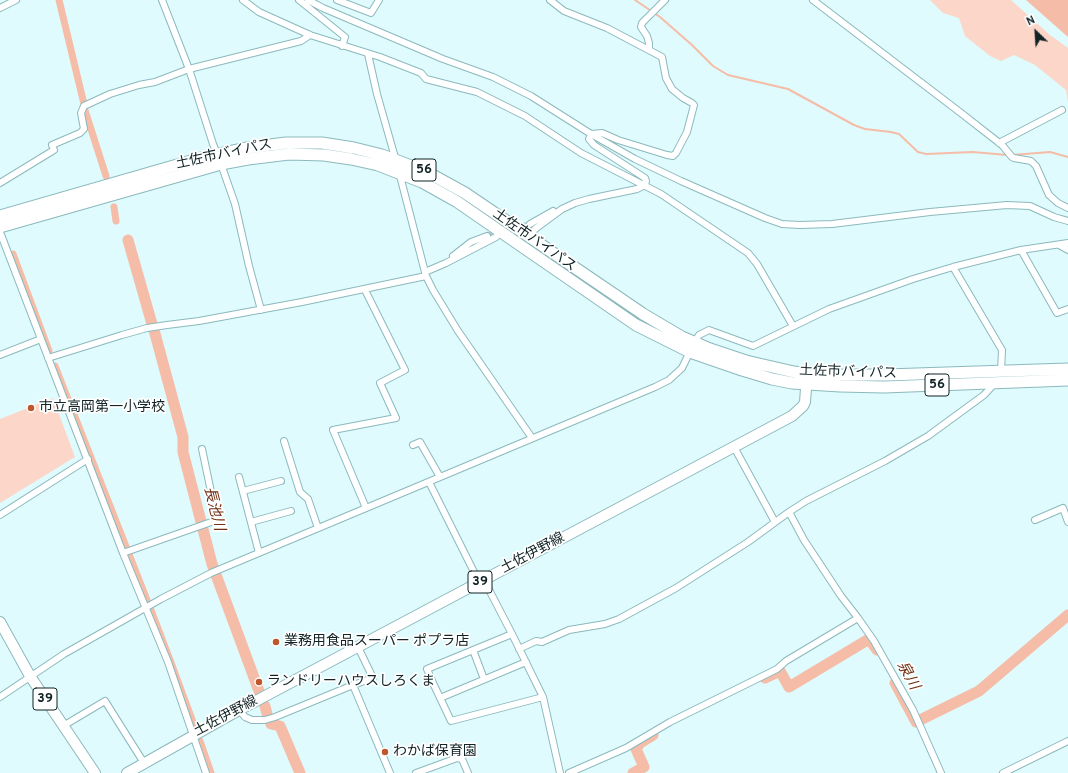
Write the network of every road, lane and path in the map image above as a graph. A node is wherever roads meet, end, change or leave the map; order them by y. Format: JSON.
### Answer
{"nodes":[{"id":1,"x":16,"y":0,"type":"edge"},
{"id":2,"x":162,"y":0,"type":"edge"},
{"id":3,"x":243,"y":0,"type":"edge"},
{"id":4,"x":299,"y":0,"type":"edge"},
{"id":5,"x":308,"y":0,"type":"edge"},
{"id":6,"x":337,"y":0,"type":"edge"},
{"id":7,"x":379,"y":0,"type":"edge"},
{"id":8,"x":550,"y":0,"type":"edge"},
{"id":9,"x":664,"y":0,"type":"edge"},
{"id":10,"x":813,"y":0,"type":"edge"},
{"id":11,"x":0,"y":8,"type":"edge"},
{"id":12,"x":310,"y":36,"type":"junction"},
{"id":13,"x":342,"y":46,"type":"junction"},
{"id":14,"x":649,"y":50,"type":"junction"},
{"id":15,"x":368,"y":54,"type":"junction"},
{"id":16,"x":189,"y":69,"type":"junction"},
{"id":17,"x":1062,"y":110,"type":"dead end"},
{"id":18,"x":591,"y":134,"type":"junction"},
{"id":19,"x":999,"y":142,"type":"junction"},
{"id":20,"x":219,"y":159,"type":"junction"},
{"id":21,"x":396,"y":160,"type":"junction"},
{"id":22,"x":399,"y":172,"type":"junction"},
{"id":23,"x":0,"y":183,"type":"edge"},
{"id":24,"x":645,"y":185,"type":"junction"},
{"id":25,"x":575,"y":203,"type":"junction"},
{"id":26,"x":1068,"y":208,"type":"edge"},
{"id":27,"x":0,"y":216,"type":"edge"},
{"id":28,"x":1068,"y":221,"type":"edge"},
{"id":29,"x":530,"y":224,"type":"tunnel mouth"},
{"id":30,"x":0,"y":227,"type":"edge"},
{"id":31,"x":501,"y":231,"type":"junction"},
{"id":32,"x":0,"y":232,"type":"edge"},
{"id":33,"x":487,"y":236,"type":"tunnel mouth"},
{"id":34,"x":529,"y":236,"type":"junction"},
{"id":35,"x":1068,"y":243,"type":"edge"},
{"id":36,"x":1059,"y":245,"type":"junction"},
{"id":37,"x":1021,"y":250,"type":"junction"},
{"id":38,"x":1068,"y":250,"type":"edge"},
{"id":39,"x":446,"y":263,"type":"junction"},
{"id":40,"x":953,"y":267,"type":"junction"},
{"id":41,"x":425,"y":274,"type":"junction"},
{"id":42,"x":365,"y":290,"type":"junction"},
{"id":43,"x":1068,"y":309,"type":"edge"},
{"id":44,"x":261,"y":310,"type":"junction"},
{"id":45,"x":793,"y":326,"type":"junction"},
{"id":46,"x":41,"y":339,"type":"junction"},
{"id":47,"x":692,"y":347,"type":"junction"},
{"id":48,"x":0,"y":355,"type":"edge"},
{"id":49,"x":48,"y":358,"type":"junction"},
{"id":50,"x":1068,"y":369,"type":"edge"},
{"id":51,"x":1002,"y":371,"type":"junction"},
{"id":52,"x":806,"y":379,"type":"junction"},
{"id":53,"x":1068,"y":380,"type":"edge"},
{"id":54,"x":996,"y":382,"type":"junction"},
{"id":55,"x":532,"y":438,"type":"junction"},
{"id":56,"x":284,"y":441,"type":"dead end"},
{"id":57,"x":413,"y":445,"type":"dead end"},
{"id":58,"x":734,"y":447,"type":"junction"},
{"id":59,"x":202,"y":449,"type":"dead end"},
{"id":60,"x":88,"y":459,"type":"junction"},
{"id":61,"x":440,"y":477,"type":"junction"},
{"id":62,"x":239,"y":478,"type":"dead end"},
{"id":63,"x":281,"y":481,"type":"dead end"},
{"id":64,"x":429,"y":482,"type":"junction"},
{"id":65,"x":243,"y":491,"type":"junction"},
{"id":66,"x":366,"y":508,"type":"junction"},
{"id":67,"x":291,"y":511,"type":"dead end"},
{"id":68,"x":789,"y":512,"type":"junction"},
{"id":69,"x":0,"y":515,"type":"edge"},
{"id":70,"x":1035,"y":520,"type":"dead end"},
{"id":71,"x":251,"y":522,"type":"junction"},
{"id":72,"x":775,"y":522,"type":"junction"},
{"id":73,"x":1068,"y":522,"type":"edge"},
{"id":74,"x":318,"y":528,"type":"junction"},
{"id":75,"x":126,"y":552,"type":"junction"},
{"id":76,"x":259,"y":553,"type":"junction"},
{"id":77,"x":482,"y":581,"type":"junction"},
{"id":78,"x":146,"y":607,"type":"junction"},
{"id":79,"x":858,"y":618,"type":"junction"},
{"id":80,"x":0,"y":622,"type":"edge"},
{"id":81,"x":512,"y":634,"type":"junction"},
{"id":82,"x":358,"y":647,"type":"junction"},
{"id":83,"x":520,"y":649,"type":"junction"},
{"id":84,"x":473,"y":650,"type":"junction"},
{"id":85,"x":424,"y":662,"type":"dead end"},
{"id":86,"x":526,"y":662,"type":"junction"},
{"id":87,"x":427,"y":669,"type":"junction"},
{"id":88,"x":30,"y":676,"type":"junction"},
{"id":89,"x":484,"y":679,"type":"junction"},
{"id":90,"x":353,"y":685,"type":"junction"},
{"id":91,"x":0,"y":697,"type":"edge"},
{"id":92,"x":543,"y":697,"type":"junction"},
{"id":93,"x":440,"y":698,"type":"junction"},
{"id":94,"x":239,"y":710,"type":"junction"},
{"id":95,"x":63,"y":726,"type":"junction"},
{"id":96,"x":193,"y":735,"type":"junction"},
{"id":97,"x":1068,"y":741,"type":"edge"},
{"id":98,"x":144,"y":763,"type":"junction"},
{"id":99,"x":94,"y":773,"type":"edge"},
{"id":100,"x":127,"y":773,"type":"edge"},
{"id":101,"x":206,"y":773,"type":"edge"},
{"id":102,"x":390,"y":773,"type":"edge"},
{"id":103,"x":416,"y":773,"type":"edge"},
{"id":104,"x":468,"y":773,"type":"edge"},
{"id":105,"x":560,"y":773,"type":"edge"},
{"id":106,"x":569,"y":773,"type":"edge"},
{"id":107,"x":941,"y":773,"type":"edge"},
{"id":108,"x":1003,"y":773,"type":"edge"}],
"edges":[{"from":1,"to":11,"type":"street"},
{"from":2,"to":16,"type":"street"},
{"from":3,"to":12,"type":"street"},
{"from":4,"to":13,"type":"street"},
{"from":5,"to":18,"type":"street"},
{"from":6,"to":7,"type":"street"},
{"from":8,"to":14,"type":"street"},
{"from":9,"to":14,"type":"street"},
{"from":10,"to":19,"type":"street"},
{"from":12,"to":13,"type":"street"},
{"from":12,"to":16,"type":"street"},
{"from":13,"to":15,"type":"street"},
{"from":14,"to":18,"type":"street"},
{"from":15,"to":21,"type":"street"},
{"from":15,"to":24,"type":"street"},
{"from":16,"to":20,"type":"street"},
{"from":16,"to":23,"type":"street"},
{"from":17,"to":19,"type":"street"},
{"from":18,"to":24,"type":"street"},
{"from":18,"to":28,"type":"street"},
{"from":19,"to":26,"type":"street"},
{"from":20,"to":21,"type":"highway","name":"土佐市バイパス","number":"56"},
{"from":20,"to":22,"type":"highway","name":"土佐市バイパス","number":"56"},
{"from":20,"to":27,"type":"highway","name":"土佐市バイパス","number":"56"},
{"from":20,"to":30,"type":"highway","name":"土佐市バイパス","number":"56"},
{"from":20,"to":44,"type":"street"},
{"from":21,"to":22,"type":"street"},
{"from":21,"to":34,"type":"highway","name":"土佐市バイパス","number":"56"},
{"from":22,"to":31,"type":"highway","name":"土佐市バイパス","number":"56"},
{"from":22,"to":41,"type":"street"},
{"from":24,"to":25,"type":"street"},
{"from":24,"to":45,"type":"street"},
{"from":25,"to":29,"type":"street"},
{"from":25,"to":34,"type":"street"},
{"from":31,"to":39,"type":"street"},
{"from":31,"to":47,"type":"highway","name":"土佐市バイパス","number":"56"},
{"from":32,"to":46,"type":"street"},
{"from":33,"to":39,"type":"street"},
{"from":34,"to":47,"type":"highway","name":"土佐市バイパス","number":"56"},
{"from":35,"to":36,"type":"street"},
{"from":36,"to":37,"type":"street"},
{"from":36,"to":38,"type":"street"},
{"from":37,"to":40,"type":"street"},
{"from":37,"to":43,"type":"street"},
{"from":39,"to":41,"type":"street"},
{"from":40,"to":45,"type":"street"},
{"from":40,"to":51,"type":"street"},
{"from":41,"to":42,"type":"street"},
{"from":41,"to":55,"type":"street"},
{"from":42,"to":44,"type":"street"},
{"from":42,"to":66,"type":"street"},
{"from":44,"to":49,"type":"street"},
{"from":45,"to":47,"type":"street"},
{"from":46,"to":48,"type":"street"},
{"from":46,"to":49,"type":"street"},
{"from":47,"to":52,"type":"highway","name":"土佐市バイパス","number":"56"},
{"from":47,"to":55,"type":"street"},
{"from":49,"to":60,"type":"street"},
{"from":50,"to":51,"type":"highway","name":"土佐市バイパス","number":"56"},
{"from":51,"to":52,"type":"highway","name":"土佐市バイパス","number":"56"},
{"from":51,"to":54,"type":"street"},
{"from":52,"to":54,"type":"highway","name":"土佐市バイパス","number":"56"},
{"from":52,"to":58,"type":"main road","name":"土佐伊野線","number":"39"},
{"from":53,"to":54,"type":"highway","name":"土佐市バイパス","number":"56"},
{"from":54,"to":68,"type":"street"},
{"from":55,"to":61,"type":"street"},
{"from":56,"to":74,"type":"street"},
{"from":57,"to":61,"type":"street"},
{"from":58,"to":72,"type":"street"},
{"from":58,"to":77,"type":"main road","name":"土佐伊野線","number":"39"},
{"from":59,"to":75,"type":"street"},
{"from":60,"to":69,"type":"street"},
{"from":60,"to":75,"type":"street"},
{"from":61,"to":64,"type":"street"},
{"from":62,"to":65,"type":"street"},
{"from":63,"to":65,"type":"street"},
{"from":64,"to":66,"type":"street"},
{"from":64,"to":77,"type":"street"},
{"from":65,"to":71,"type":"street"},
{"from":66,"to":74,"type":"street"},
{"from":67,"to":71,"type":"street"},
{"from":68,"to":72,"type":"street"},
{"from":68,"to":79,"type":"street"},
{"from":70,"to":73,"type":"street"},
{"from":71,"to":76,"type":"street"},
{"from":72,"to":83,"type":"street"},
{"from":74,"to":76,"type":"street"},
{"from":75,"to":78,"type":"street"},
{"from":76,"to":78,"type":"street"},
{"from":77,"to":81,"type":"street"},
{"from":77,"to":82,"type":"main road","name":"土佐伊野線","number":"39"},
{"from":78,"to":88,"type":"street"},
{"from":78,"to":96,"type":"street"},
{"from":79,"to":106,"type":"street"},
{"from":79,"to":107,"type":"street"},
{"from":80,"to":88,"type":"main road","number":"39"},
{"from":81,"to":83,"type":"street"},
{"from":81,"to":84,"type":"street"},
{"from":82,"to":90,"type":"street"},
{"from":82,"to":94,"type":"main road","name":"土佐伊野線","number":"39"},
{"from":83,"to":86,"type":"street"},
{"from":84,"to":87,"type":"street"},
{"from":84,"to":89,"type":"street"},
{"from":85,"to":87,"type":"street"},
{"from":86,"to":89,"type":"street"},
{"from":86,"to":92,"type":"street"},
{"from":87,"to":93,"type":"street"},
{"from":88,"to":91,"type":"street"},
{"from":88,"to":95,"type":"main road","number":"39"},
{"from":89,"to":93,"type":"street"},
{"from":90,"to":94,"type":"street"},
{"from":90,"to":102,"type":"street"},
{"from":92,"to":93,"type":"street"},
{"from":92,"to":105,"type":"street"},
{"from":94,"to":96,"type":"main road","name":"土佐伊野線","number":"39"},
{"from":95,"to":98,"type":"street"},
{"from":95,"to":99,"type":"main road","number":"39"},
{"from":96,"to":98,"type":"main road","name":"土佐伊野線","number":"39"},
{"from":96,"to":101,"type":"street"},
{"from":97,"to":108,"type":"street"},
{"from":98,"to":100,"type":"main road","name":"土佐伊野線","number":"39"},
{"from":103,"to":104,"type":"street"}]}
